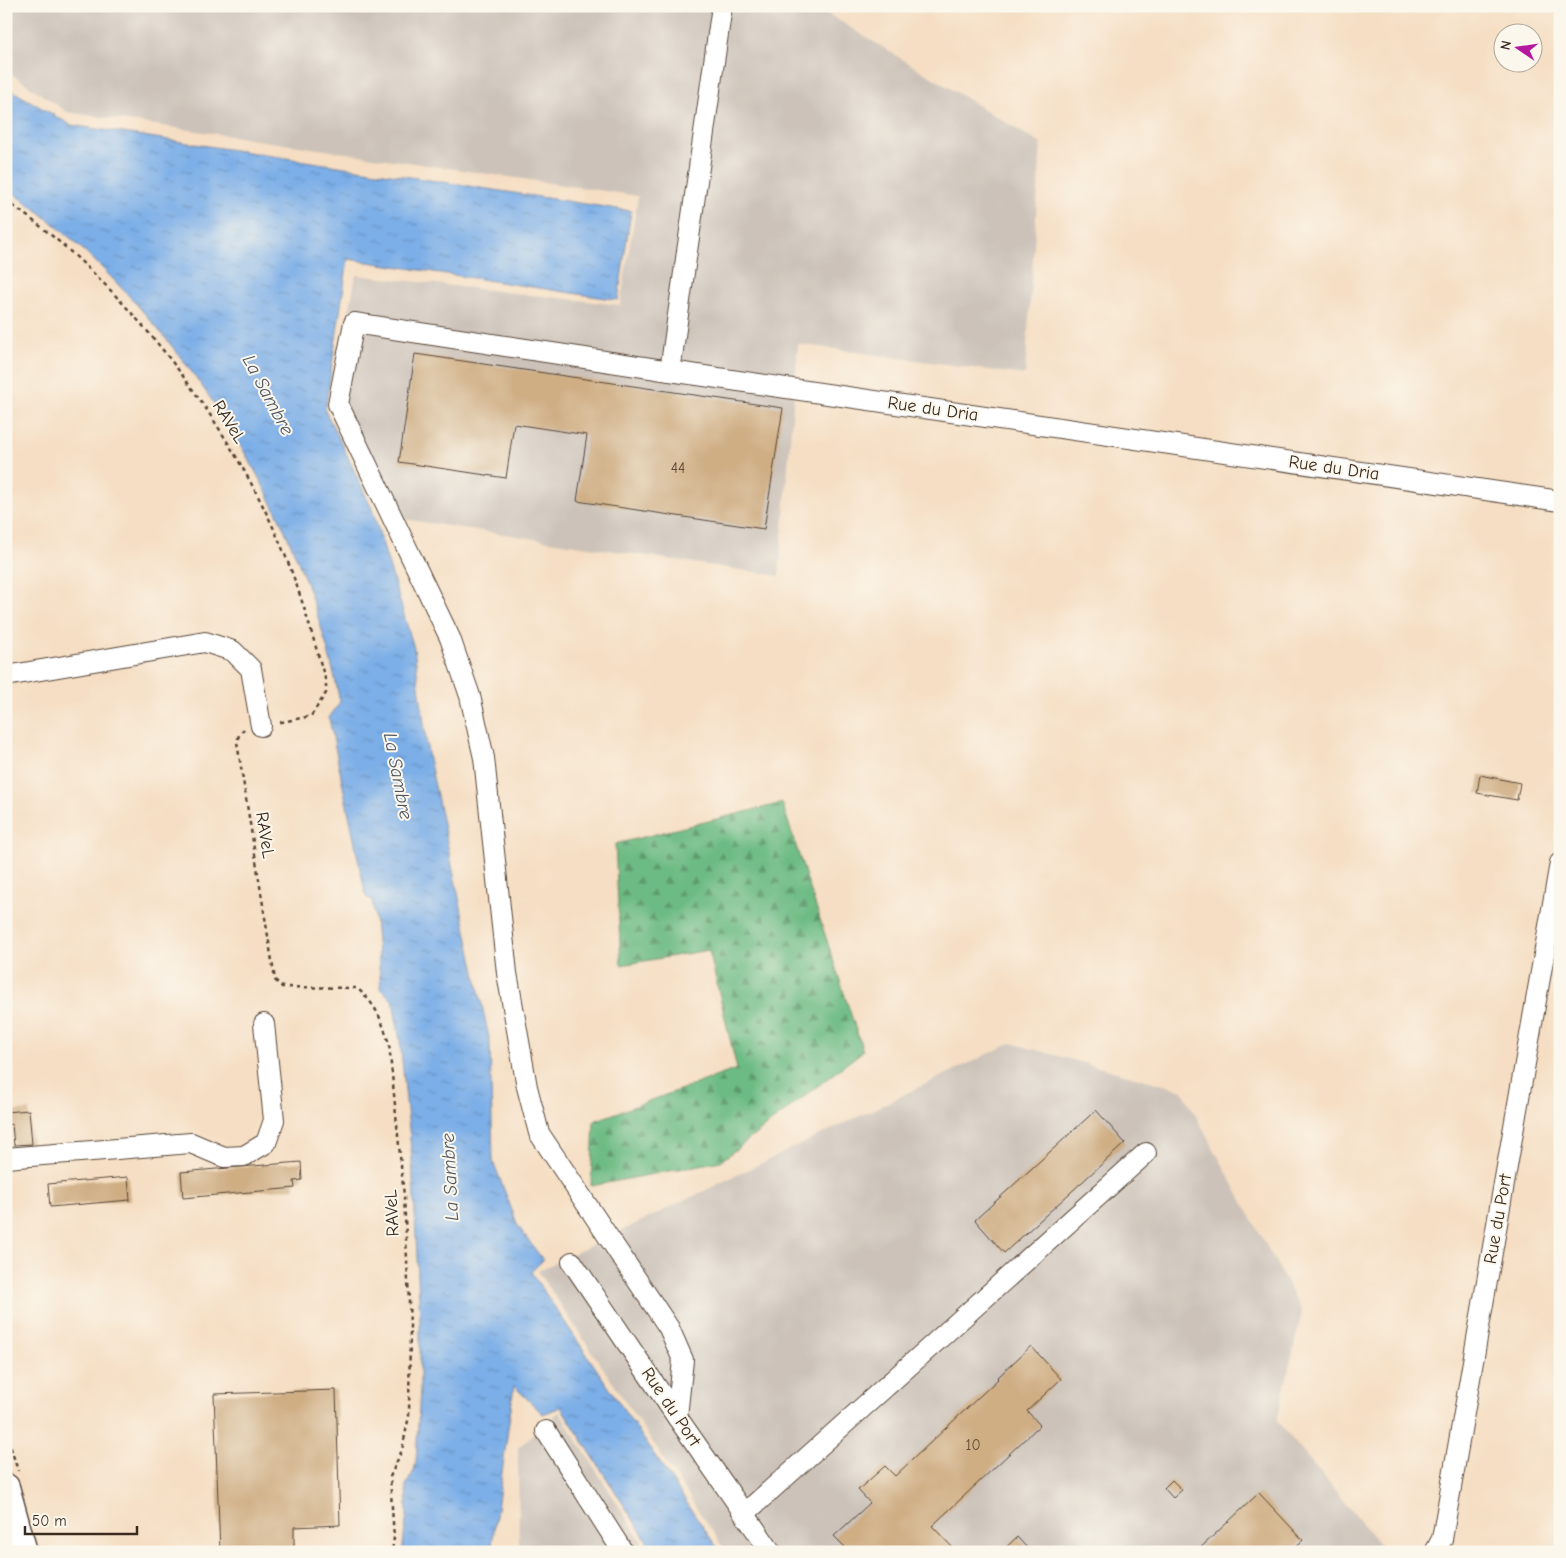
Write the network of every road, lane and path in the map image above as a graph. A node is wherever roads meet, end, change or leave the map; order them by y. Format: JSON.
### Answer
{"nodes":[{"id":1,"x":722,"y":6,"type":"edge"},
{"id":2,"x":6,"y":201,"type":"edge"},
{"id":3,"x":670,"y":371,"type":"junction"},
{"id":4,"x":1560,"y":501,"type":"edge"},
{"id":5,"x":6,"y":676,"type":"edge"},
{"id":6,"x":261,"y":726,"type":"junction"},
{"id":7,"x":1560,"y":863,"type":"edge"},
{"id":8,"x":264,"y":1024,"type":"dead end"},
{"id":9,"x":1146,"y":1153,"type":"dead end"},
{"id":10,"x":6,"y":1158,"type":"edge"},
{"id":11,"x":572,"y":1262,"type":"dead end"},
{"id":12,"x":677,"y":1417,"type":"junction"},
{"id":13,"x":546,"y":1431,"type":"dead end"},
{"id":14,"x":6,"y":1487,"type":"edge"},
{"id":15,"x":744,"y":1514,"type":"junction"},
{"id":16,"x":6,"y":1538,"type":"edge"},
{"id":17,"x":9,"y":1552,"type":"edge"},
{"id":18,"x":24,"y":1552,"type":"edge"},
{"id":19,"x":392,"y":1552,"type":"edge"},
{"id":20,"x":622,"y":1552,"type":"edge"},
{"id":21,"x":771,"y":1552,"type":"edge"},
{"id":22,"x":1435,"y":1552,"type":"edge"}],
"edges":[{"from":1,"to":3,"type":"street"},
{"from":2,"to":6,"type":"path","name":"RAVeL","number":"RAVeL"},
{"from":3,"to":4,"type":"street","name":"Rue du Dria"},
{"from":3,"to":12,"type":"street","name":"Rue du Dria"},
{"from":5,"to":6,"type":"street"},
{"from":6,"to":19,"type":"path","name":"RAVeL","number":"RAVeL"},
{"from":7,"to":22,"type":"street","name":"Rue du Port"},
{"from":8,"to":10,"type":"street"},
{"from":9,"to":15,"type":"street"},
{"from":11,"to":12,"type":"street","name":"Rue du Port"},
{"from":12,"to":15,"type":"street","name":"Rue du Port"},
{"from":13,"to":20,"type":"street"},
{"from":14,"to":18,"type":"main road"},
{"from":15,"to":21,"type":"street","name":"Rue du Port"},
{"from":16,"to":17,"type":"main road"}]}
